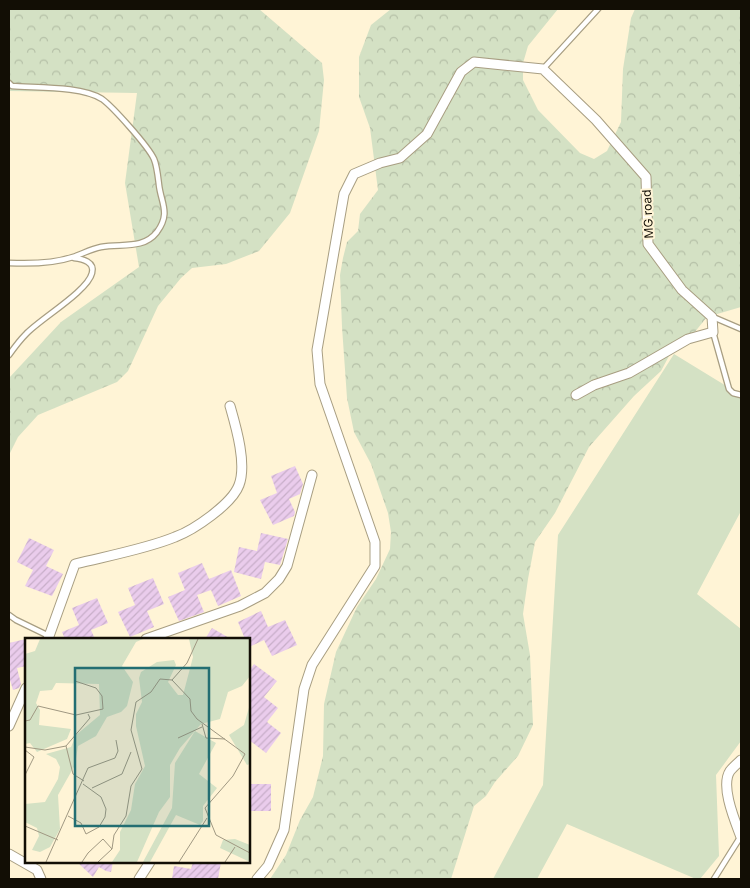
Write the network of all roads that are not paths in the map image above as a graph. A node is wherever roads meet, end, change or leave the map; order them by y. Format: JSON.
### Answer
{"nodes":[{"id":1,"x":598,"y":9,"type":"edge"},
{"id":2,"x":542,"y":70,"type":"junction"},
{"id":3,"x":9,"y":83,"type":"edge"},
{"id":4,"x":73,"y":257,"type":"junction"},
{"id":5,"x":9,"y":263,"type":"edge"},
{"id":6,"x":712,"y":317,"type":"junction"},
{"id":7,"x":741,"y":329,"type":"edge"},
{"id":8,"x":713,"y":332,"type":"junction"},
{"id":9,"x":9,"y":356,"type":"edge"},
{"id":10,"x":576,"y":395,"type":"dead end"},
{"id":11,"x":741,"y":395,"type":"edge"},
{"id":12,"x":230,"y":406,"type":"dead end"},
{"id":13,"x":312,"y":475,"type":"dead end"},
{"id":14,"x":9,"y":615,"type":"edge"},
{"id":15,"x":48,"y":638,"type":"edge"},
{"id":16,"x":149,"y":638,"type":"edge"},
{"id":17,"x":25,"y":690,"type":"edge"},
{"id":18,"x":9,"y":726,"type":"edge"},
{"id":19,"x":741,"y":760,"type":"edge"},
{"id":20,"x":741,"y":836,"type":"edge"},
{"id":21,"x":9,"y":854,"type":"edge"},
{"id":22,"x":149,"y":863,"type":"edge"},
{"id":23,"x":40,"y":879,"type":"edge"},
{"id":24,"x":139,"y":879,"type":"edge"},
{"id":25,"x":257,"y":879,"type":"edge"},
{"id":26,"x":714,"y":879,"type":"edge"}],
"edges":[{"from":1,"to":2,"type":"lane"},
{"from":2,"to":6,"type":"street","name":"MG road"},
{"from":2,"to":25,"type":"street"},
{"from":3,"to":4,"type":"lane"},
{"from":4,"to":5,"type":"lane"},
{"from":4,"to":9,"type":"lane"},
{"from":6,"to":7,"type":"lane"},
{"from":6,"to":8,"type":"street"},
{"from":8,"to":10,"type":"street"},
{"from":8,"to":11,"type":"lane"},
{"from":12,"to":15,"type":"street"},
{"from":13,"to":16,"type":"street"},
{"from":14,"to":15,"type":"lane"},
{"from":17,"to":18,"type":"street"},
{"from":19,"to":20,"type":"street"},
{"from":20,"to":26,"type":"lane"},
{"from":21,"to":23,"type":"street"},
{"from":22,"to":24,"type":"street"}]}
